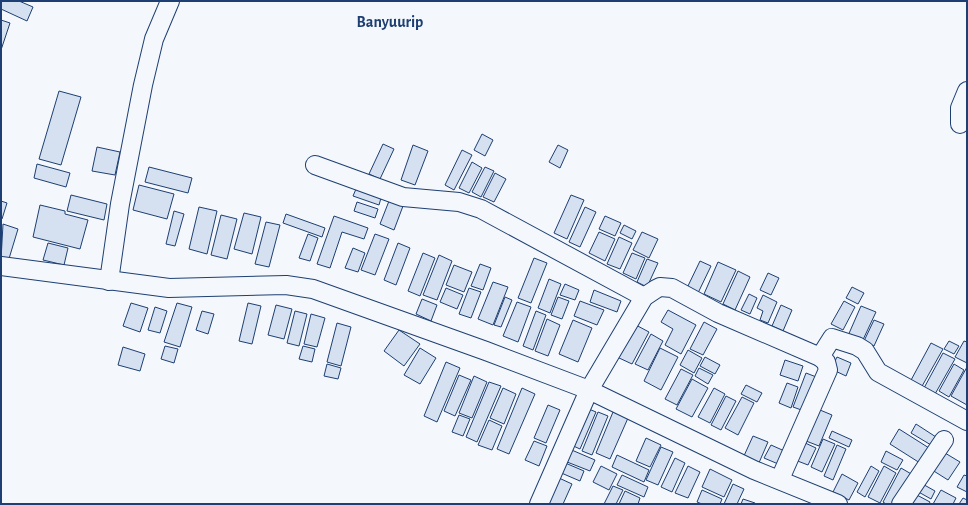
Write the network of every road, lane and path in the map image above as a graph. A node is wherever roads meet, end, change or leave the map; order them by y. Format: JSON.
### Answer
{"nodes":[{"id":1,"x":170,"y":1,"type":"edge"},
{"id":2,"x":967,"y":91,"type":"edge"},
{"id":3,"x":960,"y":124,"type":"dead end"},
{"id":4,"x":315,"y":165,"type":"dead end"},
{"id":5,"x":1,"y":266,"type":"edge"},
{"id":6,"x":109,"y":282,"type":"junction"},
{"id":7,"x":644,"y":297,"type":"junction"},
{"id":8,"x":820,"y":357,"type":"junction"},
{"id":9,"x":589,"y":390,"type":"junction"},
{"id":10,"x":967,"y":421,"type":"edge"},
{"id":11,"x":944,"y":440,"type":"dead end"},
{"id":12,"x":780,"y":480,"type":"junction"},
{"id":13,"x":539,"y":504,"type":"edge"},
{"id":14,"x":838,"y":504,"type":"edge"},
{"id":15,"x":901,"y":504,"type":"edge"}],
"edges":[{"from":1,"to":6,"type":"street"},
{"from":2,"to":3,"type":"street"},
{"from":4,"to":7,"type":"street"},
{"from":5,"to":6,"type":"street"},
{"from":6,"to":9,"type":"street"},
{"from":7,"to":8,"type":"street"},
{"from":7,"to":9,"type":"street"},
{"from":8,"to":10,"type":"street"},
{"from":8,"to":12,"type":"street"},
{"from":9,"to":12,"type":"street"},
{"from":9,"to":13,"type":"street"},
{"from":11,"to":15,"type":"street"},
{"from":12,"to":14,"type":"street"}]}
